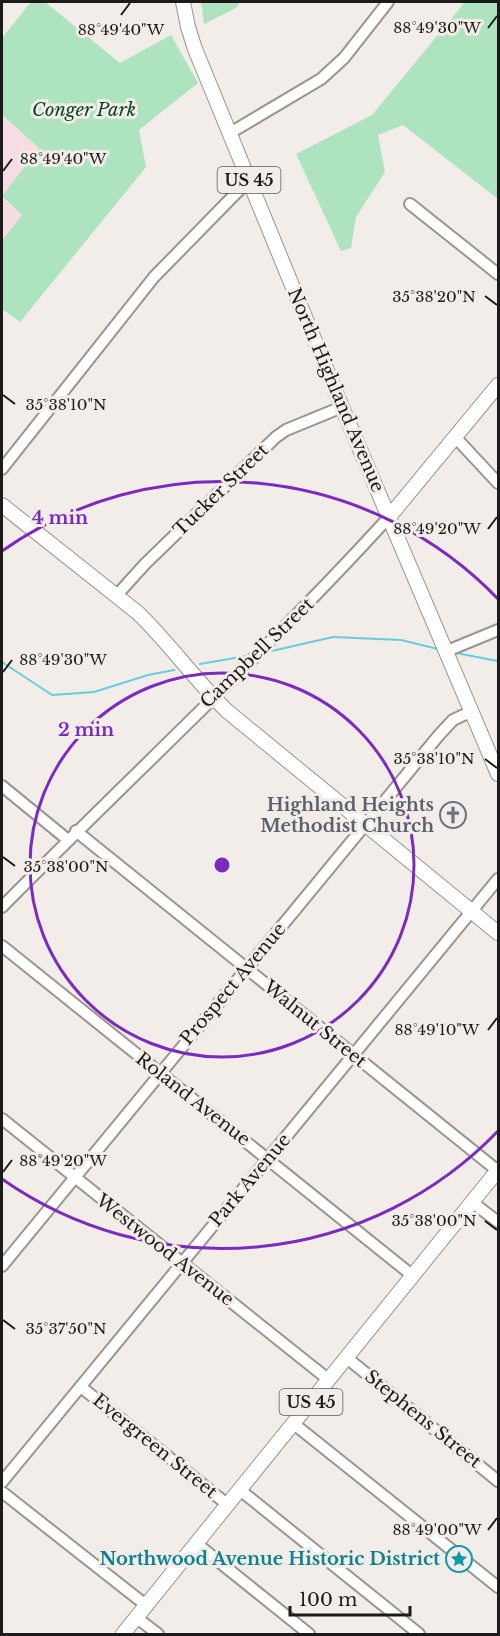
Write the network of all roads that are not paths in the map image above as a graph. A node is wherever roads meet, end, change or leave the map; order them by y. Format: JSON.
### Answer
{"nodes":[{"id":1,"x":183,"y":2,"type":"edge"},
{"id":2,"x":388,"y":2,"type":"edge"},
{"id":3,"x":230,"y":133,"type":"junction"},
{"id":4,"x":249,"y":180,"type":"junction"},
{"id":5,"x":410,"y":204,"type":"dead end"},
{"id":6,"x":498,"y":274,"type":"edge"},
{"id":7,"x":498,"y":385,"type":"edge"},
{"id":8,"x":342,"y":407,"type":"junction"},
{"id":9,"x":456,"y":438,"type":"junction"},
{"id":10,"x":2,"y":469,"type":"edge"},
{"id":11,"x":498,"y":483,"type":"edge"},
{"id":12,"x":2,"y":505,"type":"edge"},
{"id":13,"x":389,"y":517,"type":"junction"},
{"id":14,"x":116,"y":596,"type":"junction"},
{"id":15,"x":498,"y":630,"type":"edge"},
{"id":16,"x":445,"y":648,"type":"junction"},
{"id":17,"x":212,"y":697,"type":"junction"},
{"id":18,"x":472,"y":711,"type":"junction"},
{"id":19,"x":498,"y":774,"type":"edge"},
{"id":20,"x":2,"y":786,"type":"edge"},
{"id":21,"x":366,"y":824,"type":"junction"},
{"id":22,"x":76,"y":831,"type":"junction"},
{"id":23,"x":68,"y":840,"type":"junction"},
{"id":24,"x":498,"y":879,"type":"edge"},
{"id":25,"x":2,"y":907,"type":"edge"},
{"id":26,"x":471,"y":911,"type":"junction"},
{"id":27,"x":498,"y":933,"type":"edge"},
{"id":28,"x":2,"y":946,"type":"edge"},
{"id":29,"x":246,"y":969,"type":"junction"},
{"id":30,"x":352,"y":1054,"type":"junction"},
{"id":31,"x":159,"y":1072,"type":"junction"},
{"id":32,"x":2,"y":1119,"type":"edge"},
{"id":33,"x":268,"y":1159,"type":"junction"},
{"id":34,"x":498,"y":1171,"type":"edge"},
{"id":35,"x":73,"y":1177,"type":"junction"},
{"id":36,"x":472,"y":1202,"type":"junction"},
{"id":37,"x":498,"y":1222,"type":"edge"},
{"id":38,"x":181,"y":1263,"type":"junction"},
{"id":39,"x":2,"y":1266,"type":"edge"},
{"id":40,"x":413,"y":1276,"type":"junction"},
{"id":41,"x":347,"y":1358,"type":"junction"},
{"id":42,"x":329,"y":1380,"type":"junction"},
{"id":43,"x":81,"y":1387,"type":"junction"},
{"id":44,"x":294,"y":1424,"type":"junction"},
{"id":45,"x":497,"y":1478,"type":"edge"},
{"id":46,"x":2,"y":1482,"type":"edge"},
{"id":47,"x":240,"y":1490,"type":"junction"},
{"id":48,"x":2,"y":1492,"type":"edge"},
{"id":49,"x":228,"y":1505,"type":"junction"},
{"id":50,"x":197,"y":1544,"type":"junction"},
{"id":51,"x":498,"y":1587,"type":"edge"},
{"id":52,"x":147,"y":1606,"type":"junction"},
{"id":53,"x":137,"y":1618,"type":"junction"},
{"id":54,"x":123,"y":1635,"type":"edge"},
{"id":55,"x":158,"y":1635,"type":"edge"},
{"id":56,"x":309,"y":1635,"type":"edge"},
{"id":57,"x":419,"y":1635,"type":"edge"}],
"edges":[{"from":1,"to":3,"type":"main road","name":"North Highland Avenue","number":"US 45"},
{"from":2,"to":3,"type":"street"},
{"from":3,"to":4,"type":"main road","name":"North Highland Avenue","number":"US 45"},
{"from":4,"to":8,"type":"main road","name":"North Highland Avenue","number":"US 45"},
{"from":4,"to":10,"type":"street"},
{"from":5,"to":6,"type":"street"},
{"from":7,"to":9,"type":"main road","name":"Campbell Street"},
{"from":8,"to":13,"type":"main road","name":"North Highland Avenue","number":"US 45"},
{"from":8,"to":14,"type":"street","name":"Tucker Street"},
{"from":9,"to":11,"type":"street"},
{"from":9,"to":13,"type":"main road","name":"Campbell Street"},
{"from":12,"to":14,"type":"main road"},
{"from":13,"to":16,"type":"main road","name":"North Highland Avenue","number":"US 45"},
{"from":13,"to":17,"type":"street","name":"Campbell Street"},
{"from":14,"to":17,"type":"main road"},
{"from":15,"to":16,"type":"street"},
{"from":16,"to":18,"type":"main road","name":"North Highland Avenue","number":"US 45"},
{"from":17,"to":21,"type":"main road"},
{"from":17,"to":22,"type":"street","name":"Campbell Street"},
{"from":18,"to":19,"type":"main road","name":"North Highland Avenue","number":"US 45"},
{"from":18,"to":21,"type":"street","name":"Prospect Avenue"},
{"from":20,"to":23,"type":"street"},
{"from":21,"to":26,"type":"main road"},
{"from":21,"to":29,"type":"street","name":"Prospect Avenue"},
{"from":22,"to":23,"type":"street","name":"Campbell Street"},
{"from":22,"to":29,"type":"street","name":"Walnut Street"},
{"from":23,"to":25,"type":"street","name":"Campbell Street"},
{"from":24,"to":26,"type":"street","name":"Park Avenue"},
{"from":26,"to":27,"type":"main road"},
{"from":26,"to":30,"type":"street","name":"Park Avenue"},
{"from":28,"to":31,"type":"street","name":"Roland Avenue"},
{"from":29,"to":30,"type":"street","name":"Walnut Street"},
{"from":29,"to":31,"type":"street","name":"Prospect Avenue"},
{"from":30,"to":33,"type":"street","name":"Park Avenue"},
{"from":30,"to":34,"type":"street","name":"Walnut Street"},
{"from":31,"to":33,"type":"street","name":"Roland Avenue"},
{"from":31,"to":35,"type":"street","name":"Prospect Avenue"},
{"from":32,"to":35,"type":"street","name":"Westwood Avenue"},
{"from":33,"to":38,"type":"street","name":"Park Avenue"},
{"from":33,"to":40,"type":"street","name":"Roland Avenue"},
{"from":34,"to":36,"type":"main road","number":"US 45"},
{"from":35,"to":38,"type":"street","name":"Westwood Avenue"},
{"from":35,"to":39,"type":"street","name":"Prospect Avenue"},
{"from":36,"to":37,"type":"street"},
{"from":36,"to":40,"type":"main road","number":"US 45"},
{"from":38,"to":42,"type":"street","name":"Westwood Avenue"},
{"from":38,"to":43,"type":"street","name":"Park Avenue"},
{"from":40,"to":41,"type":"main road","number":"US 45"},
{"from":41,"to":42,"type":"main road","number":"US 45"},
{"from":41,"to":45,"type":"street","name":"Stephens Street"},
{"from":42,"to":44,"type":"main road","number":"US 45"},
{"from":43,"to":46,"type":"street","name":"Park Avenue"},
{"from":43,"to":49,"type":"street","name":"Evergreen Street"},
{"from":44,"to":47,"type":"main road","number":"US 45"},
{"from":44,"to":51,"type":"street"},
{"from":47,"to":49,"type":"main road","number":"US 45"},
{"from":47,"to":57,"type":"street"},
{"from":48,"to":52,"type":"street"},
{"from":49,"to":50,"type":"main road","number":"US 45"},
{"from":50,"to":52,"type":"main road","number":"US 45"},
{"from":50,"to":56,"type":"street"},
{"from":52,"to":53,"type":"main road","number":"US 45"},
{"from":53,"to":54,"type":"main road","number":"US 45"},
{"from":53,"to":55,"type":"street"}]}
